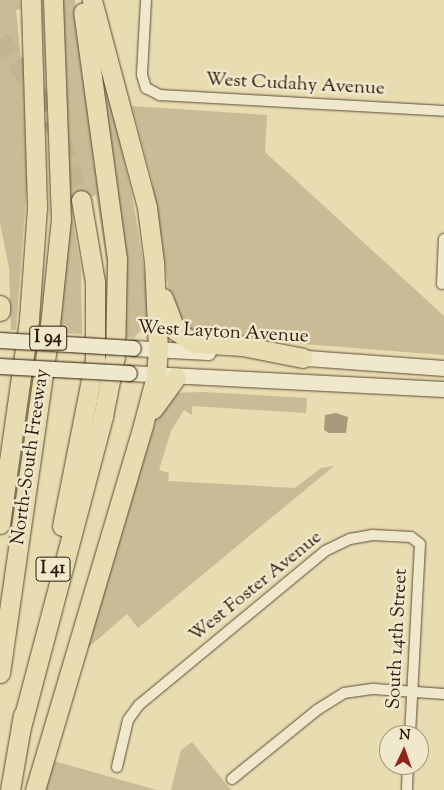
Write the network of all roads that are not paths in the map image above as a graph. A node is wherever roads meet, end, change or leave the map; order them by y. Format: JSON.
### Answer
{"nodes":[{"id":1,"x":31,"y":0,"type":"edge"},
{"id":2,"x":52,"y":0,"type":"edge"},
{"id":3,"x":83,"y":0,"type":"edge"},
{"id":4,"x":92,"y":0,"type":"edge"},
{"id":5,"x":146,"y":0,"type":"edge"},
{"id":6,"x":444,"y":111,"type":"edge"},
{"id":7,"x":81,"y":200,"type":"tunnel mouth"},
{"id":8,"x":444,"y":239,"type":"edge"},
{"id":9,"x":154,"y":262,"type":"junction"},
{"id":10,"x":442,"y":284,"type":"dead end"},
{"id":11,"x":0,"y":304,"type":"edge"},
{"id":12,"x":0,"y":311,"type":"edge"},
{"id":13,"x":0,"y":340,"type":"edge"},
{"id":14,"x":158,"y":349,"type":"junction"},
{"id":15,"x":303,"y":358,"type":"junction"},
{"id":16,"x":0,"y":366,"type":"edge"},
{"id":17,"x":444,"y":368,"type":"edge"},
{"id":18,"x":156,"y":376,"type":"junction"},
{"id":19,"x":176,"y":377,"type":"junction"},
{"id":20,"x":444,"y":388,"type":"edge"},
{"id":21,"x":143,"y":425,"type":"junction"},
{"id":22,"x":0,"y":524,"type":"edge"},
{"id":23,"x":420,"y":544,"type":"joint"},
{"id":24,"x":0,"y":673,"type":"edge"},
{"id":25,"x":412,"y":691,"type":"junction"},
{"id":26,"x":444,"y":694,"type":"edge"},
{"id":27,"x":410,"y":725,"type":"edge"},
{"id":28,"x":21,"y":727,"type":"junction"},
{"id":29,"x":117,"y":767,"type":"dead end"},
{"id":30,"x":407,"y":775,"type":"edge"},
{"id":31,"x":232,"y":780,"type":"dead end"},
{"id":32,"x":10,"y":790,"type":"edge"},
{"id":33,"x":35,"y":790,"type":"edge"},
{"id":34,"x":406,"y":790,"type":"edge"}],
"edges":[{"from":1,"to":22,"type":"highway","name":"North-South Freeway","number":"I 94"},
{"from":2,"to":24,"type":"highway","name":"North-South Freeway","number":"I 94"},
{"from":3,"to":28,"type":"highway"},
{"from":4,"to":9,"type":"highway"},
{"from":5,"to":6,"type":"street","name":"West Cudahy Avenue"},
{"from":7,"to":28,"type":"highway","number":"I 41"},
{"from":8,"to":10,"type":"street"},
{"from":9,"to":14,"type":"highway"},
{"from":9,"to":15,"type":"highway"},
{"from":11,"to":12,"type":"highway"},
{"from":13,"to":14,"type":"main road","name":"West Layton Avenue","bridge":true},
{"from":14,"to":15,"type":"main road","name":"West Layton Avenue"},
{"from":14,"to":18,"type":"highway"},
{"from":15,"to":17,"type":"main road","name":"West Layton Avenue"},
{"from":16,"to":18,"type":"main road","bridge":true},
{"from":18,"to":19,"type":"main road"},
{"from":18,"to":21,"type":"highway"},
{"from":19,"to":20,"type":"main road"},
{"from":19,"to":21,"type":"highway"},
{"from":21,"to":33,"type":"highway"},
{"from":23,"to":25,"type":"street","name":"South 14th Street"},
{"from":23,"to":29,"type":"street","name":"West Foster Avenue"},
{"from":25,"to":26,"type":"street"},
{"from":25,"to":27,"type":"street","name":"South 14th Street"},
{"from":25,"to":31,"type":"street"},
{"from":28,"to":32,"type":"highway","number":"I 41"},
{"from":30,"to":34,"type":"street"}]}
